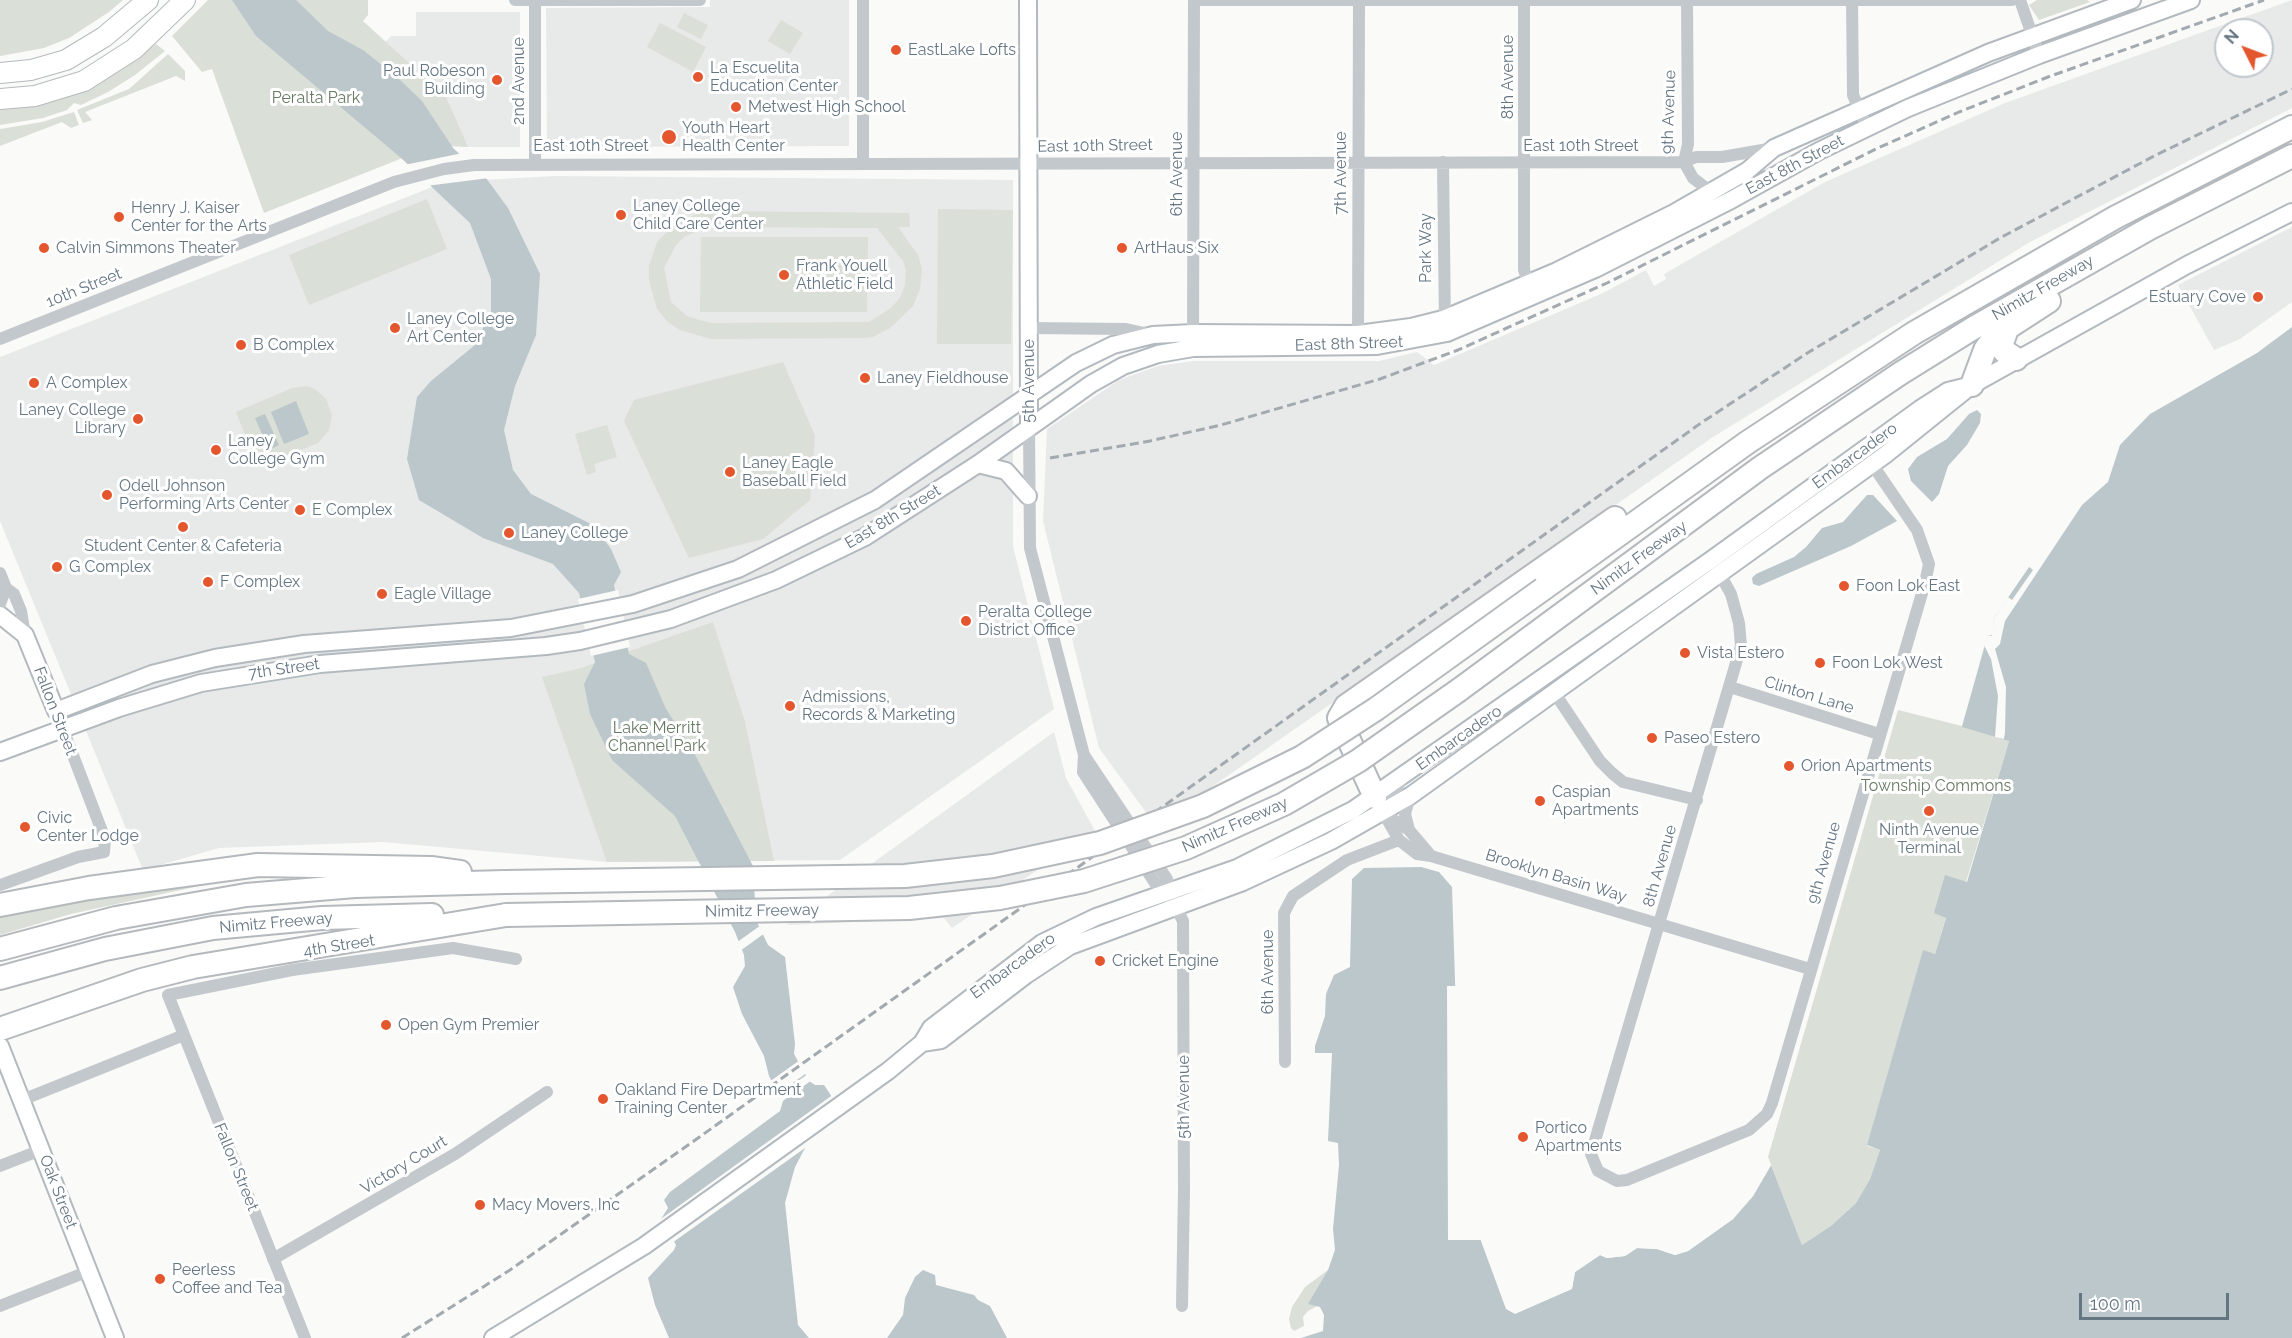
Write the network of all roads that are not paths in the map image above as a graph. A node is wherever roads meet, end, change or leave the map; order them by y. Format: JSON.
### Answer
{"nodes":[{"id":1,"x":148,"y":0,"type":"edge"},
{"id":2,"x":185,"y":0,"type":"edge"},
{"id":3,"x":515,"y":0,"type":"edge"},
{"id":4,"x":535,"y":0,"type":"edge"},
{"id":5,"x":700,"y":0,"type":"edge"},
{"id":6,"x":863,"y":0,"type":"edge"},
{"id":7,"x":1028,"y":0,"type":"edge"},
{"id":8,"x":1194,"y":0,"type":"edge"},
{"id":9,"x":1359,"y":0,"type":"edge"},
{"id":10,"x":1524,"y":0,"type":"edge"},
{"id":11,"x":1687,"y":0,"type":"edge"},
{"id":12,"x":1852,"y":0,"type":"edge"},
{"id":13,"x":2012,"y":0,"type":"edge"},
{"id":14,"x":2020,"y":0,"type":"edge"},
{"id":15,"x":2190,"y":0,"type":"edge"},
{"id":16,"x":2119,"y":2,"type":"edge"},
{"id":17,"x":2032,"y":36,"type":"junction"},
{"id":18,"x":2039,"y":55,"type":"junction"},
{"id":19,"x":0,"y":73,"type":"edge"},
{"id":20,"x":0,"y":99,"type":"edge"},
{"id":21,"x":1859,"y":110,"type":"junction"},
{"id":22,"x":1867,"y":127,"type":"junction"},
{"id":23,"x":2292,"y":127,"type":"edge"},
{"id":24,"x":1774,"y":148,"type":"junction"},
{"id":25,"x":2292,"y":156,"type":"edge"},
{"id":26,"x":1194,"y":161,"type":"junction"},
{"id":27,"x":1358,"y":162,"type":"junction"},
{"id":28,"x":1443,"y":162,"type":"junction"},
{"id":29,"x":1524,"y":162,"type":"junction"},
{"id":30,"x":1684,"y":162,"type":"junction"},
{"id":31,"x":535,"y":163,"type":"junction"},
{"id":32,"x":863,"y":163,"type":"junction"},
{"id":33,"x":1029,"y":163,"type":"junction"},
{"id":34,"x":416,"y":175,"type":"joint"},
{"id":35,"x":1711,"y":192,"type":"junction"},
{"id":36,"x":1731,"y":200,"type":"junction"},
{"id":37,"x":2292,"y":212,"type":"edge"},
{"id":38,"x":2150,"y":228,"type":"junction"},
{"id":39,"x":1531,"y":290,"type":"junction"},
{"id":40,"x":1445,"y":326,"type":"junction"},
{"id":41,"x":2008,"y":326,"type":"junction"},
{"id":42,"x":1029,"y":328,"type":"junction"},
{"id":43,"x":1153,"y":335,"type":"junction"},
{"id":44,"x":0,"y":339,"type":"edge"},
{"id":45,"x":1193,"y":340,"type":"junction"},
{"id":46,"x":1358,"y":340,"type":"junction"},
{"id":47,"x":2016,"y":359,"type":"junction"},
{"id":48,"x":1972,"y":385,"type":"junction"},
{"id":49,"x":1821,"y":393,"type":"junction"},
{"id":50,"x":1029,"y":396,"type":"junction"},
{"id":51,"x":1029,"y":426,"type":"junction"},
{"id":52,"x":978,"y":464,"type":"junction"},
{"id":53,"x":1872,"y":464,"type":"junction"},
{"id":54,"x":1028,"y":496,"type":"junction"},
{"id":55,"x":1715,"y":567,"type":"junction"},
{"id":56,"x":0,"y":573,"type":"edge"},
{"id":57,"x":6,"y":588,"type":"junction"},
{"id":58,"x":0,"y":604,"type":"edge"},
{"id":59,"x":0,"y":615,"type":"edge"},
{"id":60,"x":572,"y":618,"type":"joint"},
{"id":61,"x":26,"y":635,"type":"junction"},
{"id":62,"x":580,"y":641,"type":"joint"},
{"id":63,"x":1730,"y":687,"type":"junction"},
{"id":64,"x":1554,"y":692,"type":"junction"},
{"id":65,"x":54,"y":707,"type":"junction"},
{"id":66,"x":64,"y":730,"type":"junction"},
{"id":67,"x":1879,"y":734,"type":"junction"},
{"id":68,"x":0,"y":751,"type":"edge"},
{"id":69,"x":1410,"y":796,"type":"junction"},
{"id":70,"x":1696,"y":800,"type":"junction"},
{"id":71,"x":1378,"y":805,"type":"junction"},
{"id":72,"x":1409,"y":830,"type":"junction"},
{"id":73,"x":1399,"y":840,"type":"junction"},
{"id":74,"x":1431,"y":856,"type":"junction"},
{"id":75,"x":505,"y":882,"type":"junction"},
{"id":76,"x":0,"y":885,"type":"edge"},
{"id":77,"x":1173,"y":900,"type":"junction"},
{"id":78,"x":0,"y":905,"type":"edge"},
{"id":79,"x":506,"y":915,"type":"junction"},
{"id":80,"x":1660,"y":924,"type":"junction"},
{"id":81,"x":3,"y":948,"type":"edge"},
{"id":82,"x":516,"y":959,"type":"dead end"},
{"id":83,"x":1810,"y":969,"type":"junction"},
{"id":84,"x":9,"y":975,"type":"edge"},
{"id":85,"x":168,"y":995,"type":"joint"},
{"id":86,"x":0,"y":1029,"type":"edge"},
{"id":87,"x":184,"y":1035,"type":"junction"},
{"id":88,"x":0,"y":1046,"type":"edge"},
{"id":89,"x":1285,"y":1062,"type":"dead end"},
{"id":90,"x":547,"y":1092,"type":"dead end"},
{"id":91,"x":22,"y":1100,"type":"junction"},
{"id":92,"x":41,"y":1150,"type":"junction"},
{"id":93,"x":0,"y":1166,"type":"edge"},
{"id":94,"x":1607,"y":1178,"type":"joint"},
{"id":95,"x":273,"y":1259,"type":"junction"},
{"id":96,"x":89,"y":1271,"type":"junction"},
{"id":97,"x":0,"y":1306,"type":"edge"},
{"id":98,"x":1182,"y":1306,"type":"dead end"},
{"id":99,"x":499,"y":1334,"type":"edge"},
{"id":100,"x":115,"y":1338,"type":"edge"},
{"id":101,"x":305,"y":1338,"type":"edge"},
{"id":102,"x":483,"y":1338,"type":"edge"}],
"edges":[{"from":1,"to":19,"type":"main road"},
{"from":2,"to":20,"type":"main road"},
{"from":3,"to":4,"type":"street"},
{"from":4,"to":5,"type":"street"},
{"from":4,"to":31,"type":"street","name":"2nd Avenue"},
{"from":6,"to":32,"type":"street"},
{"from":7,"to":33,"type":"main road","name":"5th Avenue"},
{"from":8,"to":9,"type":"street"},
{"from":8,"to":26,"type":"street","name":"6th Avenue"},
{"from":9,"to":10,"type":"street"},
{"from":9,"to":27,"type":"street","name":"7th Avenue"},
{"from":10,"to":11,"type":"street"},
{"from":10,"to":29,"type":"street","name":"8th Avenue"},
{"from":11,"to":12,"type":"street"},
{"from":11,"to":30,"type":"street","name":"9th Avenue"},
{"from":12,"to":13,"type":"street"},
{"from":12,"to":21,"type":"street"},
{"from":14,"to":17,"type":"street"},
{"from":15,"to":18,"type":"main road","name":"East 8th Street"},
{"from":16,"to":17,"type":"main road","name":"East 8th Street"},
{"from":17,"to":18,"type":"street"},
{"from":17,"to":21,"type":"main road","name":"East 8th Street"},
{"from":18,"to":22,"type":"main road","name":"East 8th Street"},
{"from":21,"to":22,"type":"street"},
{"from":21,"to":24,"type":"main road","name":"East 8th Street"},
{"from":22,"to":36,"type":"main road","name":"East 8th Street"},
{"from":23,"to":49,"type":"highway","name":"Nimitz Freeway"},
{"from":24,"to":30,"type":"street","name":"East 10th Street"},
{"from":24,"to":35,"type":"main road","name":"East 8th Street"},
{"from":25,"to":38,"type":"highway","name":"Nimitz Freeway"},
{"from":26,"to":27,"type":"street","name":"East 10th Street"},
{"from":26,"to":33,"type":"street","name":"East 10th Street"},
{"from":26,"to":45,"type":"street","name":"6th Avenue"},
{"from":27,"to":28,"type":"street","name":"East 10th Street"},
{"from":27,"to":46,"type":"street","name":"7th Avenue"},
{"from":28,"to":29,"type":"street","name":"East 10th Street"},
{"from":28,"to":40,"type":"street","name":"Park Way"},
{"from":29,"to":30,"type":"street","name":"East 10th Street"},
{"from":29,"to":39,"type":"street","name":"8th Avenue"},
{"from":30,"to":35,"type":"street","name":"9th Avenue"},
{"from":31,"to":32,"type":"street","name":"East 10th Street"},
{"from":31,"to":34,"type":"street","name":"East 10th Street"},
{"from":32,"to":33,"type":"street","name":"East 10th Street"},
{"from":33,"to":42,"type":"main road","name":"5th Avenue"},
{"from":34,"to":44,"type":"street","name":"10th Street"},
{"from":35,"to":36,"type":"street","name":"9th Avenue"},
{"from":35,"to":39,"type":"main road","name":"East 8th Street"},
{"from":36,"to":39,"type":"main road","name":"East 8th Street"},
{"from":37,"to":47,"type":"main road","name":"Embarcadero"},
{"from":38,"to":41,"type":"highway"},
{"from":38,"to":79,"type":"highway","name":"Nimitz Freeway","bridge":true},
{"from":39,"to":40,"type":"main road","name":"East 8th Street"},
{"from":40,"to":46,"type":"main road","name":"East 8th Street"},
{"from":41,"to":47,"type":"highway"},
{"from":41,"to":48,"type":"highway"},
{"from":42,"to":43,"type":"street","name":"East 8th Street"},
{"from":42,"to":50,"type":"main road","name":"5th Avenue"},
{"from":43,"to":45,"type":"main road","name":"East 8th Street"},
{"from":43,"to":50,"type":"main road","name":"East 8th Street"},
{"from":45,"to":46,"type":"main road","name":"East 8th Street"},
{"from":45,"to":51,"type":"main road","name":"East 8th Street"},
{"from":47,"to":48,"type":"main road","name":"Embarcadero"},
{"from":48,"to":53,"type":"main road","name":"Embarcadero"},
{"from":48,"to":55,"type":"main road","name":"Embarcadero"},
{"from":49,"to":71,"type":"highway"},
{"from":49,"to":75,"type":"highway","name":"Nimitz Freeway","bridge":true},
{"from":50,"to":51,"type":"main road","name":"5th Avenue"},
{"from":50,"to":60,"type":"main road","name":"East 8th Street"},
{"from":51,"to":52,"type":"main road","name":"East 8th Street"},
{"from":51,"to":54,"type":"street","name":"5th Avenue"},
{"from":52,"to":54,"type":"main road"},
{"from":52,"to":62,"type":"main road","name":"East 8th Street"},
{"from":53,"to":55,"type":"main road","name":"Embarcadero"},
{"from":53,"to":67,"type":"street","name":"9th Avenue"},
{"from":54,"to":77,"type":"street","name":"5th Avenue"},
{"from":55,"to":63,"type":"street","name":"8th Avenue"},
{"from":55,"to":64,"type":"main road","name":"Embarcadero"},
{"from":55,"to":71,"type":"main road","name":"Embarcadero"},
{"from":56,"to":57,"type":"street","name":"Fallon Street"},
{"from":57,"to":58,"type":"street"},
{"from":57,"to":61,"type":"street","name":"Fallon Street"},
{"from":59,"to":61,"type":"main road"},
{"from":60,"to":65,"type":"main road","name":"7th Street"},
{"from":61,"to":65,"type":"main road","name":"Fallon Street"},
{"from":62,"to":66,"type":"main road","name":"7th Street"},
{"from":63,"to":67,"type":"street","name":"Clinton Lane"},
{"from":63,"to":70,"type":"street","name":"8th Avenue"},
{"from":64,"to":69,"type":"main road","name":"Embarcadero"},
{"from":64,"to":70,"type":"street"},
{"from":65,"to":66,"type":"street","name":"Fallon Street"},
{"from":65,"to":68,"type":"main road"},
{"from":66,"to":68,"type":"main road","name":"7th Street"},
{"from":66,"to":76,"type":"street","name":"Fallon Street"},
{"from":67,"to":83,"type":"street","name":"9th Avenue"},
{"from":69,"to":71,"type":"main road","name":"Embarcadero"},
{"from":69,"to":72,"type":"street"},
{"from":70,"to":80,"type":"street","name":"8th Avenue"},
{"from":71,"to":72,"type":"street"},
{"from":71,"to":73,"type":"street","name":"Brooklyn Basin Way"},
{"from":71,"to":77,"type":"main road","name":"Embarcadero"},
{"from":71,"to":77,"type":"main road","name":"Embarcadero"},
{"from":72,"to":74,"type":"street"},
{"from":73,"to":74,"type":"street","name":"Brooklyn Basin Way"},
{"from":73,"to":89,"type":"street","name":"6th Avenue"},
{"from":74,"to":80,"type":"street","name":"Brooklyn Basin Way"},
{"from":75,"to":78,"type":"highway"},
{"from":75,"to":81,"type":"highway","name":"Nimitz Freeway"},
{"from":77,"to":98,"type":"street","name":"5th Avenue"},
{"from":77,"to":99,"type":"main road","name":"Embarcadero"},
{"from":79,"to":84,"type":"highway","name":"Nimitz Freeway"},
{"from":79,"to":86,"type":"highway"},
{"from":80,"to":83,"type":"street","name":"Brooklyn Basin Way"},
{"from":80,"to":94,"type":"street","name":"8th Avenue"},
{"from":82,"to":85,"type":"street","name":"4th Street"},
{"from":83,"to":94,"type":"street","name":"9th Avenue"},
{"from":85,"to":87,"type":"street","name":"Fallon Street"},
{"from":87,"to":91,"type":"street"},
{"from":87,"to":95,"type":"street","name":"Fallon Street"},
{"from":88,"to":91,"type":"main road","name":"Oak Street"},
{"from":90,"to":95,"type":"street","name":"Victory Court"},
{"from":91,"to":92,"type":"main road","name":"Oak Street"},
{"from":92,"to":93,"type":"street"},
{"from":92,"to":96,"type":"main road","name":"Oak Street"},
{"from":95,"to":101,"type":"street","name":"Fallon Street"},
{"from":96,"to":97,"type":"street"},
{"from":96,"to":100,"type":"main road","name":"Oak Street"},
{"from":99,"to":102,"type":"main road","name":"Embarcadero"}]}
